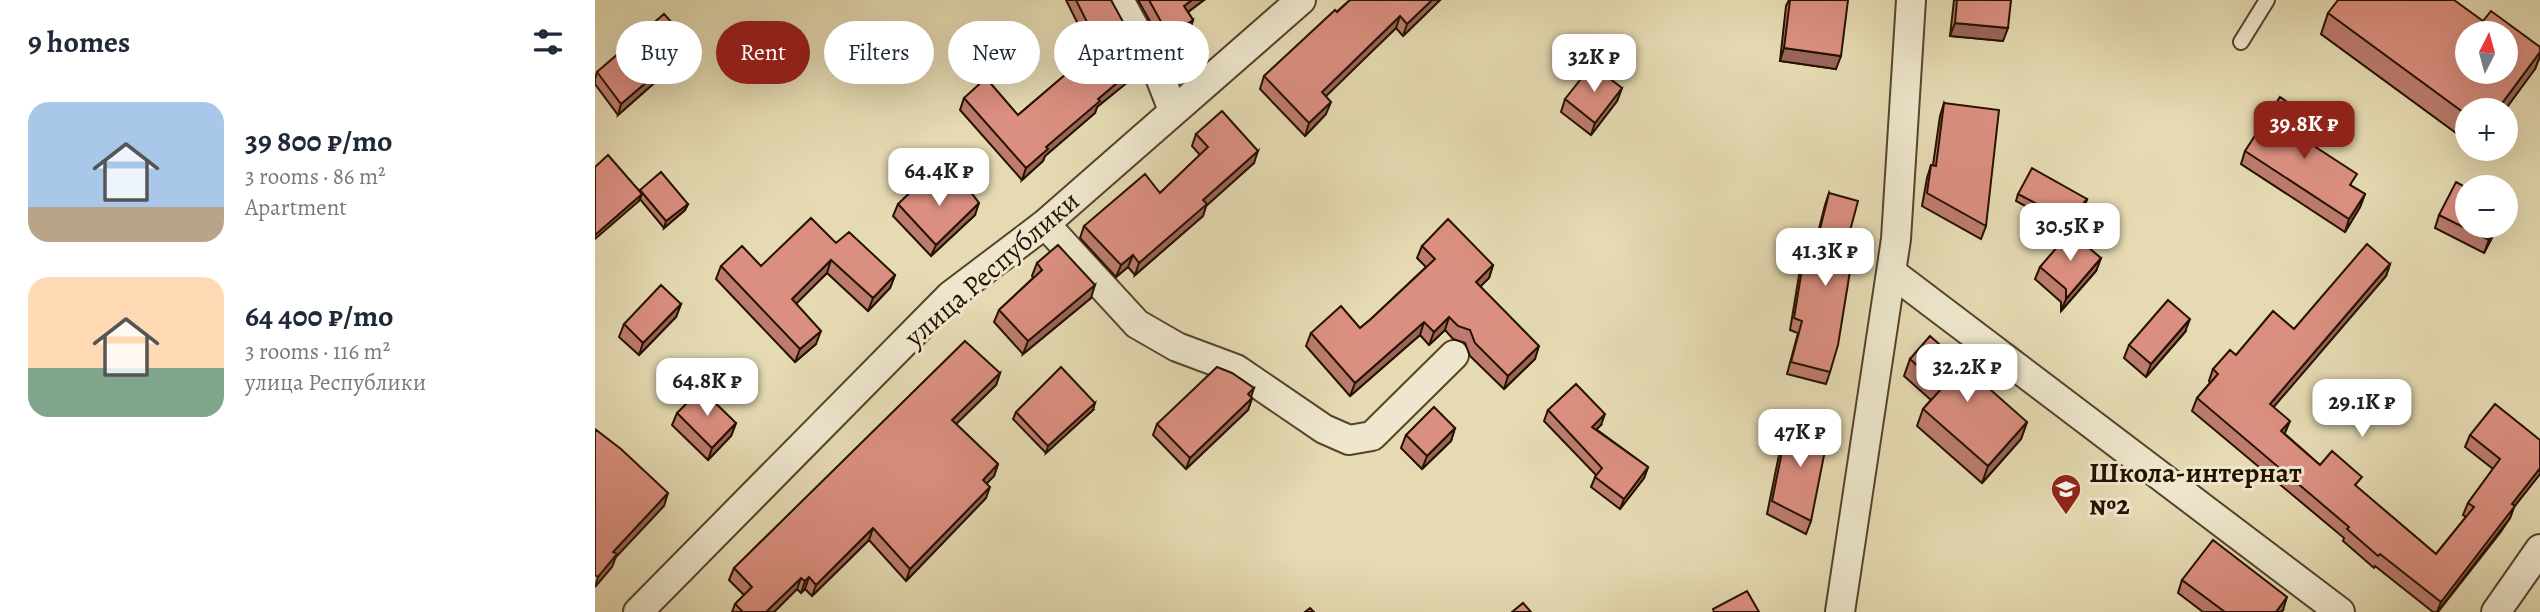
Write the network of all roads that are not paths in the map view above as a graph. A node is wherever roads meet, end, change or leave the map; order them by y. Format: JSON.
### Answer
{"nodes":[{"id":1,"x":1119,"y":0,"type":"edge"},
{"id":2,"x":1301,"y":0,"type":"edge"},
{"id":3,"x":1912,"y":0,"type":"edge"},
{"id":4,"x":2267,"y":0,"type":"edge"},
{"id":5,"x":2241,"y":42,"type":"dead end"},
{"id":6,"x":1173,"y":110,"type":"junction"},
{"id":7,"x":1045,"y":225,"type":"junction"},
{"id":8,"x":1891,"y":272,"type":"junction"},
{"id":9,"x":1454,"y":355,"type":"dead end"},
{"id":10,"x":2540,"y":549,"type":"edge"},
{"id":11,"x":638,"y":612,"type":"edge"},
{"id":12,"x":1840,"y":612,"type":"edge"},
{"id":13,"x":2340,"y":612,"type":"edge"},
{"id":14,"x":2496,"y":612,"type":"edge"}],
"edges":[{"from":1,"to":6,"type":"street"},
{"from":2,"to":6,"type":"street","name":"улица Республики"},
{"from":3,"to":8,"type":"street"},
{"from":4,"to":5,"type":"lane"},
{"from":6,"to":7,"type":"street","name":"улица Республики"},
{"from":7,"to":9,"type":"street"},
{"from":7,"to":11,"type":"street","name":"улица Республики"},
{"from":8,"to":12,"type":"street"},
{"from":8,"to":13,"type":"street"},
{"from":10,"to":14,"type":"street"}]}
